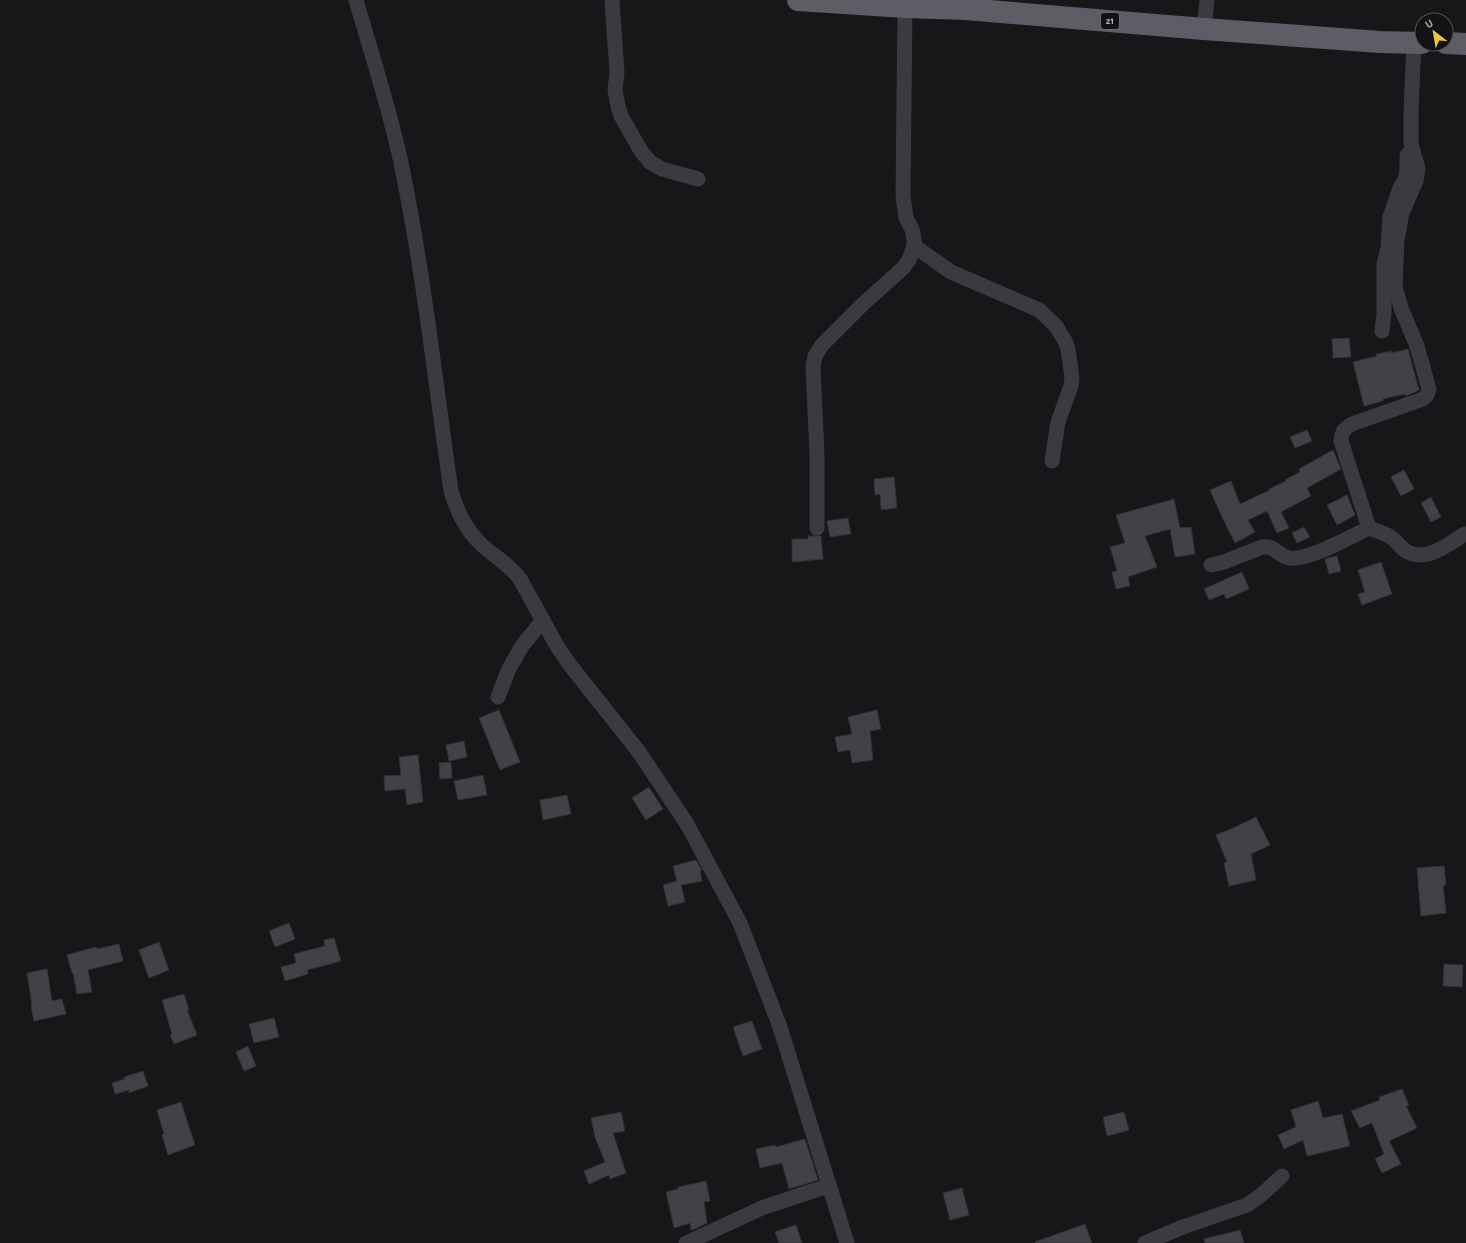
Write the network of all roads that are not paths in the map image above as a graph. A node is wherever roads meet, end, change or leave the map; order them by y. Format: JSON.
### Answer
{"nodes":[{"id":1,"x":356,"y":0,"type":"edge"},
{"id":2,"x":612,"y":0,"type":"edge"},
{"id":3,"x":798,"y":0,"type":"edge"},
{"id":4,"x":1207,"y":0,"type":"edge"},
{"id":5,"x":965,"y":4,"type":"edge"},
{"id":6,"x":905,"y":7,"type":"junction"},
{"id":7,"x":1204,"y":29,"type":"junction"},
{"id":8,"x":1414,"y":43,"type":"edge"},
{"id":9,"x":1454,"y":43,"type":"edge"},
{"id":10,"x":1466,"y":44,"type":"edge"},
{"id":11,"x":698,"y":179,"type":"dead end"},
{"id":12,"x":914,"y":246,"type":"junction"},
{"id":13,"x":1382,"y":331,"type":"dead end"},
{"id":14,"x":1052,"y":461,"type":"dead end"},
{"id":15,"x":818,"y":528,"type":"dead end"},
{"id":16,"x":1369,"y":528,"type":"junction"},
{"id":17,"x":1465,"y":534,"type":"edge"},
{"id":18,"x":1211,"y":564,"type":"dead end"},
{"id":19,"x":543,"y":620,"type":"junction"},
{"id":20,"x":498,"y":697,"type":"dead end"},
{"id":21,"x":1282,"y":1176,"type":"dead end"},
{"id":22,"x":828,"y":1186,"type":"junction"},
{"id":23,"x":686,"y":1243,"type":"edge"},
{"id":24,"x":846,"y":1243,"type":"edge"},
{"id":25,"x":1144,"y":1243,"type":"edge"}],
"edges":[{"from":1,"to":19,"type":"street"},
{"from":2,"to":11,"type":"street"},
{"from":3,"to":6,"type":"highway","number":"21"},
{"from":4,"to":7,"type":"street"},
{"from":5,"to":6,"type":"highway","number":"21"},
{"from":5,"to":7,"type":"highway","number":"21"},
{"from":6,"to":12,"type":"street"},
{"from":7,"to":8,"type":"highway","number":"21"},
{"from":8,"to":13,"type":"street"},
{"from":8,"to":16,"type":"street"},
{"from":9,"to":10,"type":"highway"},
{"from":12,"to":14,"type":"street"},
{"from":12,"to":15,"type":"street"},
{"from":16,"to":17,"type":"street"},
{"from":16,"to":18,"type":"street"},
{"from":19,"to":20,"type":"street"},
{"from":19,"to":22,"type":"street"},
{"from":21,"to":25,"type":"street"},
{"from":22,"to":23,"type":"street"},
{"from":22,"to":24,"type":"street"}]}
